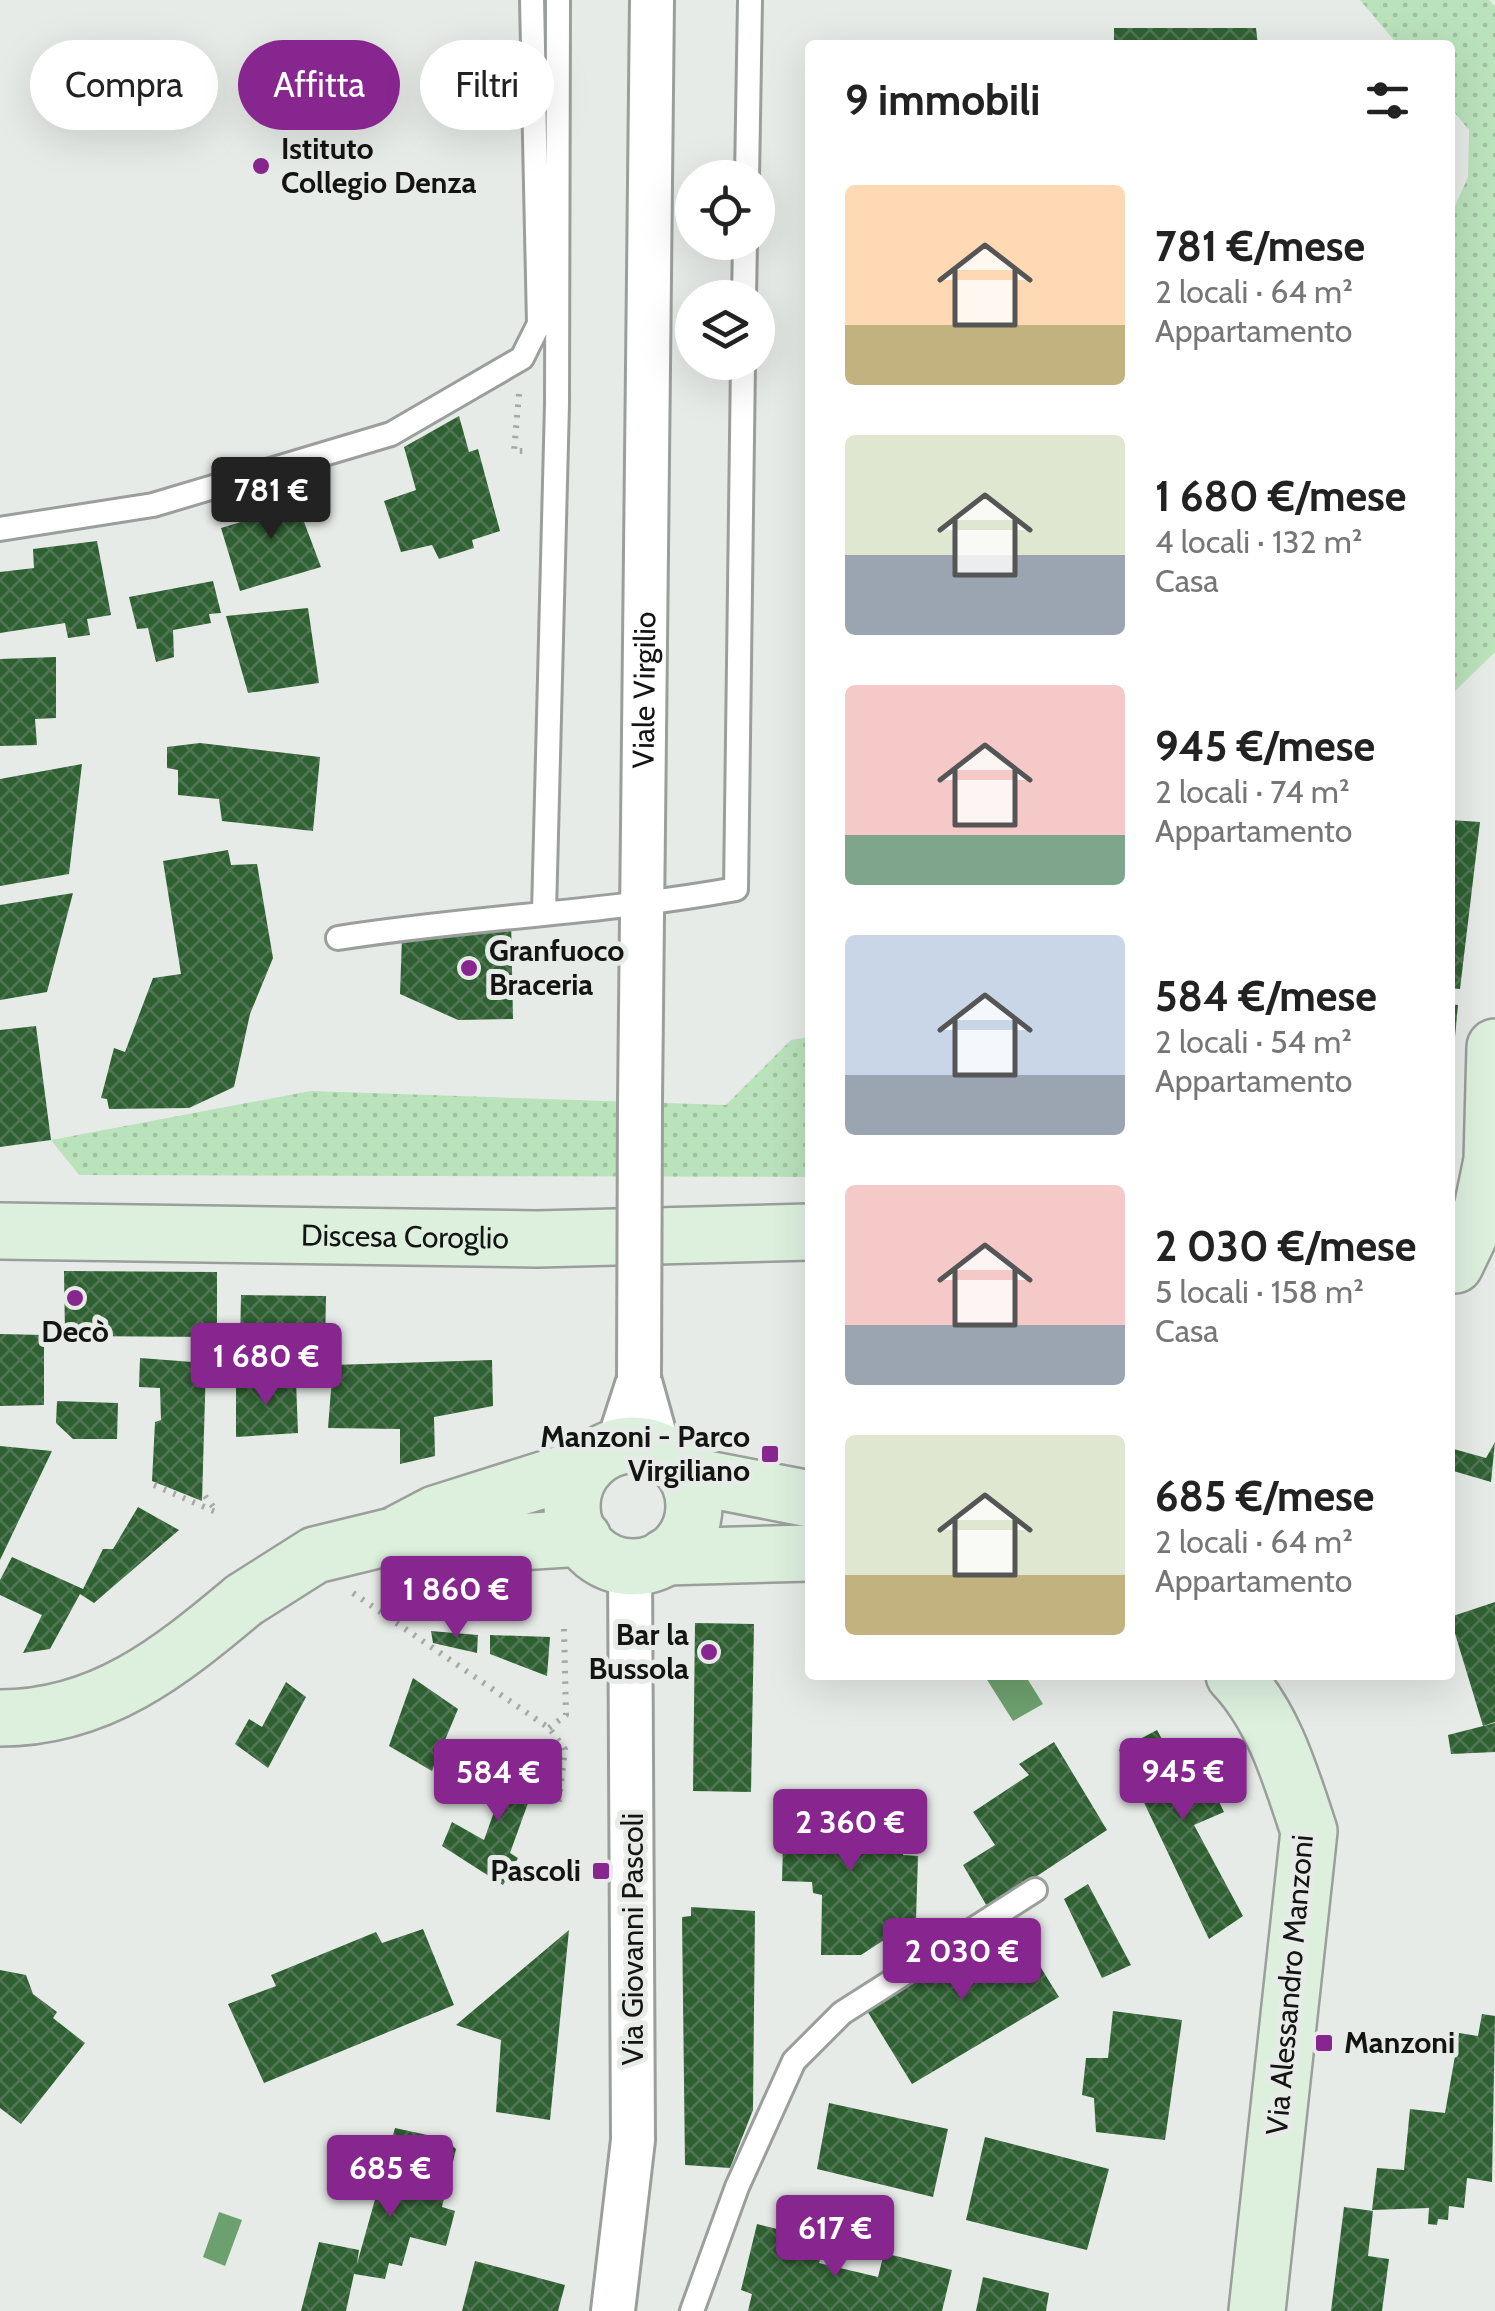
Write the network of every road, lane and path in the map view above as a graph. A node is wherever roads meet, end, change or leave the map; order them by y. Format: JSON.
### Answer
{"nodes":[{"id":1,"x":532,"y":0,"type":"edge"},
{"id":2,"x":558,"y":0,"type":"edge"},
{"id":3,"x":652,"y":0,"type":"edge"},
{"id":4,"x":750,"y":0,"type":"edge"},
{"id":5,"x":747,"y":160,"type":"edge"},
{"id":6,"x":743,"y":380,"type":"edge"},
{"id":7,"x":0,"y":529,"type":"edge"},
{"id":8,"x":645,"y":906,"type":"junction"},
{"id":9,"x":544,"y":913,"type":"junction"},
{"id":10,"x":338,"y":938,"type":"dead end"},
{"id":11,"x":1495,"y":1050,"type":"edge"},
{"id":12,"x":1455,"y":1144,"type":"edge"},
{"id":13,"x":0,"y":1231,"type":"edge"},
{"id":14,"x":805,"y":1232,"type":"edge"},
{"id":15,"x":1455,"y":1246,"type":"edge"},
{"id":16,"x":638,"y":1460,"type":"junction"},
{"id":17,"x":154,"y":1485,"type":"dead end"},
{"id":18,"x":205,"y":1496,"type":"dead end"},
{"id":19,"x":805,"y":1497,"type":"edge"},
{"id":20,"x":393,"y":1536,"type":"junction"},
{"id":21,"x":583,"y":1538,"type":"junction"},
{"id":22,"x":805,"y":1553,"type":"edge"},
{"id":23,"x":648,"y":1562,"type":"junction"},
{"id":24,"x":369,"y":1604,"type":"dead end"},
{"id":25,"x":564,"y":1629,"type":"dead end"},
{"id":26,"x":1239,"y":1680,"type":"edge"},
{"id":27,"x":0,"y":1718,"type":"edge"},
{"id":28,"x":549,"y":1728,"type":"junction"},
{"id":29,"x":558,"y":1808,"type":"dead end"},
{"id":30,"x":1036,"y":1890,"type":"dead end"},
{"id":31,"x":614,"y":2311,"type":"edge"},
{"id":32,"x":692,"y":2311,"type":"edge"},
{"id":33,"x":1257,"y":2311,"type":"edge"}],
"edges":[{"from":1,"to":7,"type":"lane"},
{"from":2,"to":9,"type":"lane"},
{"from":3,"to":8,"type":"street","name":"Viale Virgilio"},
{"from":4,"to":5,"type":"lane"},
{"from":6,"to":8,"type":"lane"},
{"from":8,"to":9,"type":"lane"},
{"from":8,"to":16,"type":"street","name":"Viale Virgilio","bridge":true},
{"from":9,"to":10,"type":"lane"},
{"from":11,"to":12,"type":"street"},
{"from":11,"to":15,"type":"street"},
{"from":13,"to":14,"type":"street","name":"Discesa Coroglio"},
{"from":16,"to":19,"type":"street"},
{"from":16,"to":20,"type":"street"},
{"from":16,"to":21,"type":"street"},
{"from":16,"to":23,"type":"street"},
{"from":17,"to":18,"type":"path"},
{"from":20,"to":21,"type":"street"},
{"from":20,"to":27,"type":"street","bridge":true},
{"from":21,"to":23,"type":"street"},
{"from":22,"to":23,"type":"street"},
{"from":23,"to":31,"type":"street","name":"Via Giovanni Pascoli"},
{"from":24,"to":28,"type":"path"},
{"from":25,"to":28,"type":"path"},
{"from":26,"to":33,"type":"street","name":"Via Alessandro Manzoni"},
{"from":28,"to":29,"type":"path"},
{"from":30,"to":32,"type":"lane"}]}
